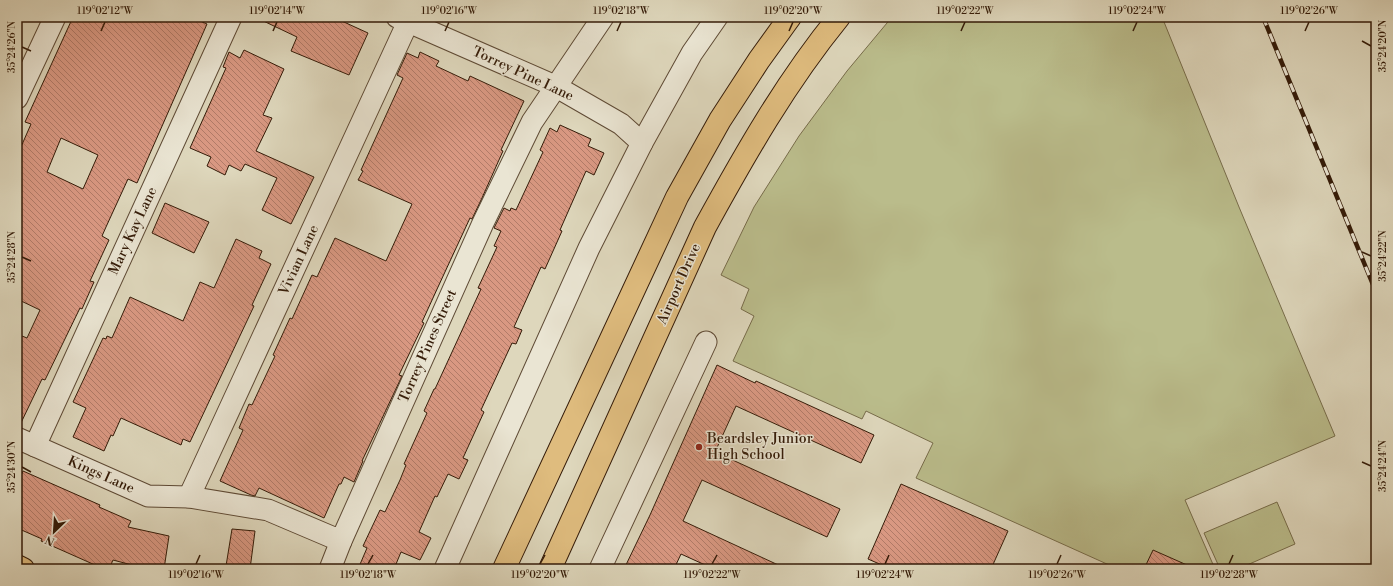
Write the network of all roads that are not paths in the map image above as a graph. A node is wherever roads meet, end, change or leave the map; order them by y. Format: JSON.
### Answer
{"nodes":[{"id":1,"x":55,"y":17,"type":"edge"},
{"id":2,"x":231,"y":17,"type":"edge"},
{"id":3,"x":603,"y":17,"type":"edge"},
{"id":4,"x":717,"y":17,"type":"edge"},
{"id":5,"x":790,"y":17,"type":"edge"},
{"id":6,"x":839,"y":17,"type":"edge"},
{"id":7,"x":403,"y":20,"type":"edge"},
{"id":8,"x":555,"y":86,"type":"junction"},
{"id":9,"x":17,"y":98,"type":"edge"},
{"id":10,"x":642,"y":143,"type":"junction"},
{"id":11,"x":706,"y":342,"type":"dead end"},
{"id":12,"x":26,"y":442,"type":"edge"},
{"id":13,"x":189,"y":498,"type":"junction"},
{"id":14,"x":341,"y":541,"type":"junction"},
{"id":15,"x":17,"y":566,"type":"edge"},
{"id":16,"x":23,"y":569,"type":"edge"},
{"id":17,"x":330,"y":569,"type":"edge"},
{"id":18,"x":445,"y":569,"type":"edge"},
{"id":19,"x":504,"y":569,"type":"edge"},
{"id":20,"x":550,"y":569,"type":"edge"},
{"id":21,"x":600,"y":569,"type":"edge"}],
"edges":[{"from":1,"to":9,"type":"street"},
{"from":2,"to":12,"type":"street","name":"Mary Kay Lane"},
{"from":3,"to":8,"type":"street","name":"Torrey Pines Street"},
{"from":4,"to":10,"type":"street"},
{"from":5,"to":19,"type":"main road"},
{"from":6,"to":20,"type":"main road","name":"Airport Drive"},
{"from":7,"to":8,"type":"street","name":"Torrey Pine Lane"},
{"from":7,"to":13,"type":"street","name":"Vivian Lane"},
{"from":8,"to":10,"type":"street","name":"Torrey Pine Lane"},
{"from":8,"to":14,"type":"street","name":"Torrey Pines Street"},
{"from":10,"to":18,"type":"street"},
{"from":11,"to":21,"type":"street"},
{"from":12,"to":13,"type":"street","name":"Kings Lane"},
{"from":13,"to":14,"type":"street"},
{"from":14,"to":17,"type":"street","name":"Torrey Pines Street"},
{"from":15,"to":16,"type":"main road"}]}
